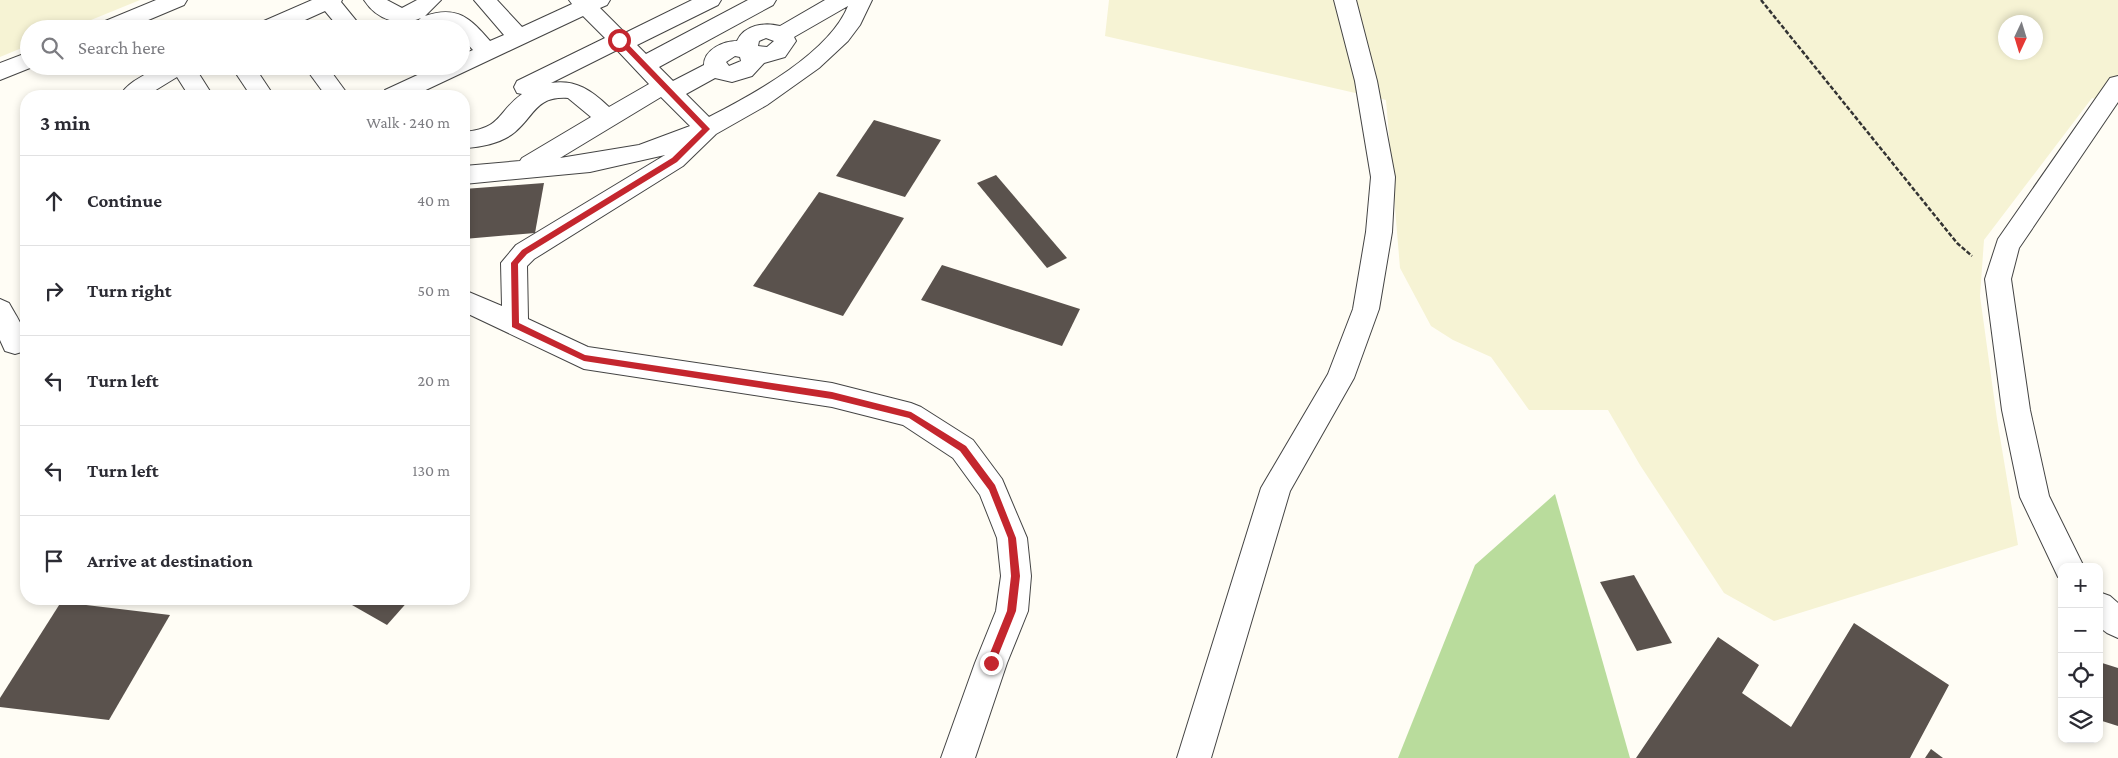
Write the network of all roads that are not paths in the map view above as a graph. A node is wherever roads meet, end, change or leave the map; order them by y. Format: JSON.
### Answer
{"nodes":[{"id":1,"x":176,"y":0,"type":"edge"},
{"id":2,"x":376,"y":0,"type":"edge"},
{"id":3,"x":430,"y":0,"type":"edge"},
{"id":4,"x":485,"y":0,"type":"edge"},
{"id":5,"x":710,"y":0,"type":"edge"},
{"id":6,"x":765,"y":0,"type":"edge"},
{"id":7,"x":1345,"y":0,"type":"edge"},
{"id":8,"x":330,"y":1,"type":"edge"},
{"id":9,"x":589,"y":2,"type":"edge"},
{"id":10,"x":849,"y":4,"type":"edge"},
{"id":11,"x":128,"y":20,"type":"edge"},
{"id":12,"x":290,"y":20,"type":"edge"},
{"id":13,"x":345,"y":20,"type":"edge"},
{"id":14,"x":434,"y":20,"type":"edge"},
{"id":15,"x":456,"y":20,"type":"edge"},
{"id":16,"x":470,"y":33,"type":"edge"},
{"id":17,"x":519,"y":38,"type":"junction"},
{"id":18,"x":621,"y":41,"type":"junction"},
{"id":19,"x":487,"y":52,"type":"junction"},
{"id":20,"x":470,"y":60,"type":"edge"},
{"id":21,"x":20,"y":64,"type":"edge"},
{"id":22,"x":644,"y":65,"type":"junction"},
{"id":23,"x":0,"y":72,"type":"edge"},
{"id":24,"x":164,"y":75,"type":"edge"},
{"id":25,"x":186,"y":75,"type":"edge"},
{"id":26,"x":266,"y":75,"type":"edge"},
{"id":27,"x":323,"y":75,"type":"edge"},
{"id":28,"x":441,"y":75,"type":"edge"},
{"id":29,"x":253,"y":81,"type":"edge"},
{"id":30,"x":2118,"y":84,"type":"edge"},
{"id":31,"x":525,"y":87,"type":"dead end"},
{"id":32,"x":667,"y":89,"type":"junction"},
{"id":33,"x":138,"y":90,"type":"edge"},
{"id":34,"x":197,"y":90,"type":"edge"},
{"id":35,"x":334,"y":90,"type":"edge"},
{"id":36,"x":413,"y":90,"type":"edge"},
{"id":37,"x":607,"y":119,"type":"junction"},
{"id":38,"x":706,"y":129,"type":"junction"},
{"id":39,"x":470,"y":139,"type":"edge"},
{"id":40,"x":524,"y":169,"type":"junction"},
{"id":41,"x":470,"y":174,"type":"edge"},
{"id":42,"x":470,"y":303,"type":"edge"},
{"id":43,"x":0,"y":310,"type":"edge"},
{"id":44,"x":515,"y":324,"type":"junction"},
{"id":45,"x":15,"y":343,"type":"dead end"},
{"id":46,"x":2067,"y":563,"type":"edge"},
{"id":47,"x":2101,"y":608,"type":"edge"},
{"id":48,"x":2118,"y":623,"type":"edge"},
{"id":49,"x":958,"y":758,"type":"edge"},
{"id":50,"x":1194,"y":758,"type":"edge"}],
"edges":[{"from":1,"to":11,"type":"street"},
{"from":2,"to":3,"type":"street"},
{"from":4,"to":17,"type":"street"},
{"from":5,"to":18,"type":"street"},
{"from":6,"to":22,"type":"street"},
{"from":7,"to":50,"type":"street"},
{"from":8,"to":12,"type":"street"},
{"from":8,"to":13,"type":"street"},
{"from":9,"to":17,"type":"street"},
{"from":9,"to":18,"type":"street"},
{"from":10,"to":32,"type":"street"},
{"from":10,"to":38,"type":"street"},
{"from":14,"to":15,"type":"street"},
{"from":16,"to":19,"type":"street"},
{"from":17,"to":19,"type":"street"},
{"from":18,"to":22,"type":"street"},
{"from":18,"to":31,"type":"street"},
{"from":19,"to":20,"type":"street"},
{"from":21,"to":23,"type":"street"},
{"from":22,"to":32,"type":"street"},
{"from":24,"to":33,"type":"street"},
{"from":25,"to":34,"type":"street"},
{"from":26,"to":29,"type":"street"},
{"from":27,"to":35,"type":"street"},
{"from":28,"to":36,"type":"street"},
{"from":30,"to":46,"type":"street"},
{"from":32,"to":37,"type":"street"},
{"from":32,"to":38,"type":"street"},
{"from":37,"to":39,"type":"street"},
{"from":37,"to":40,"type":"street"},
{"from":38,"to":40,"type":"street"},
{"from":38,"to":44,"type":"street"},
{"from":40,"to":41,"type":"street"},
{"from":42,"to":44,"type":"street"},
{"from":43,"to":45,"type":"street"},
{"from":44,"to":49,"type":"street"},
{"from":47,"to":48,"type":"street"}]}
